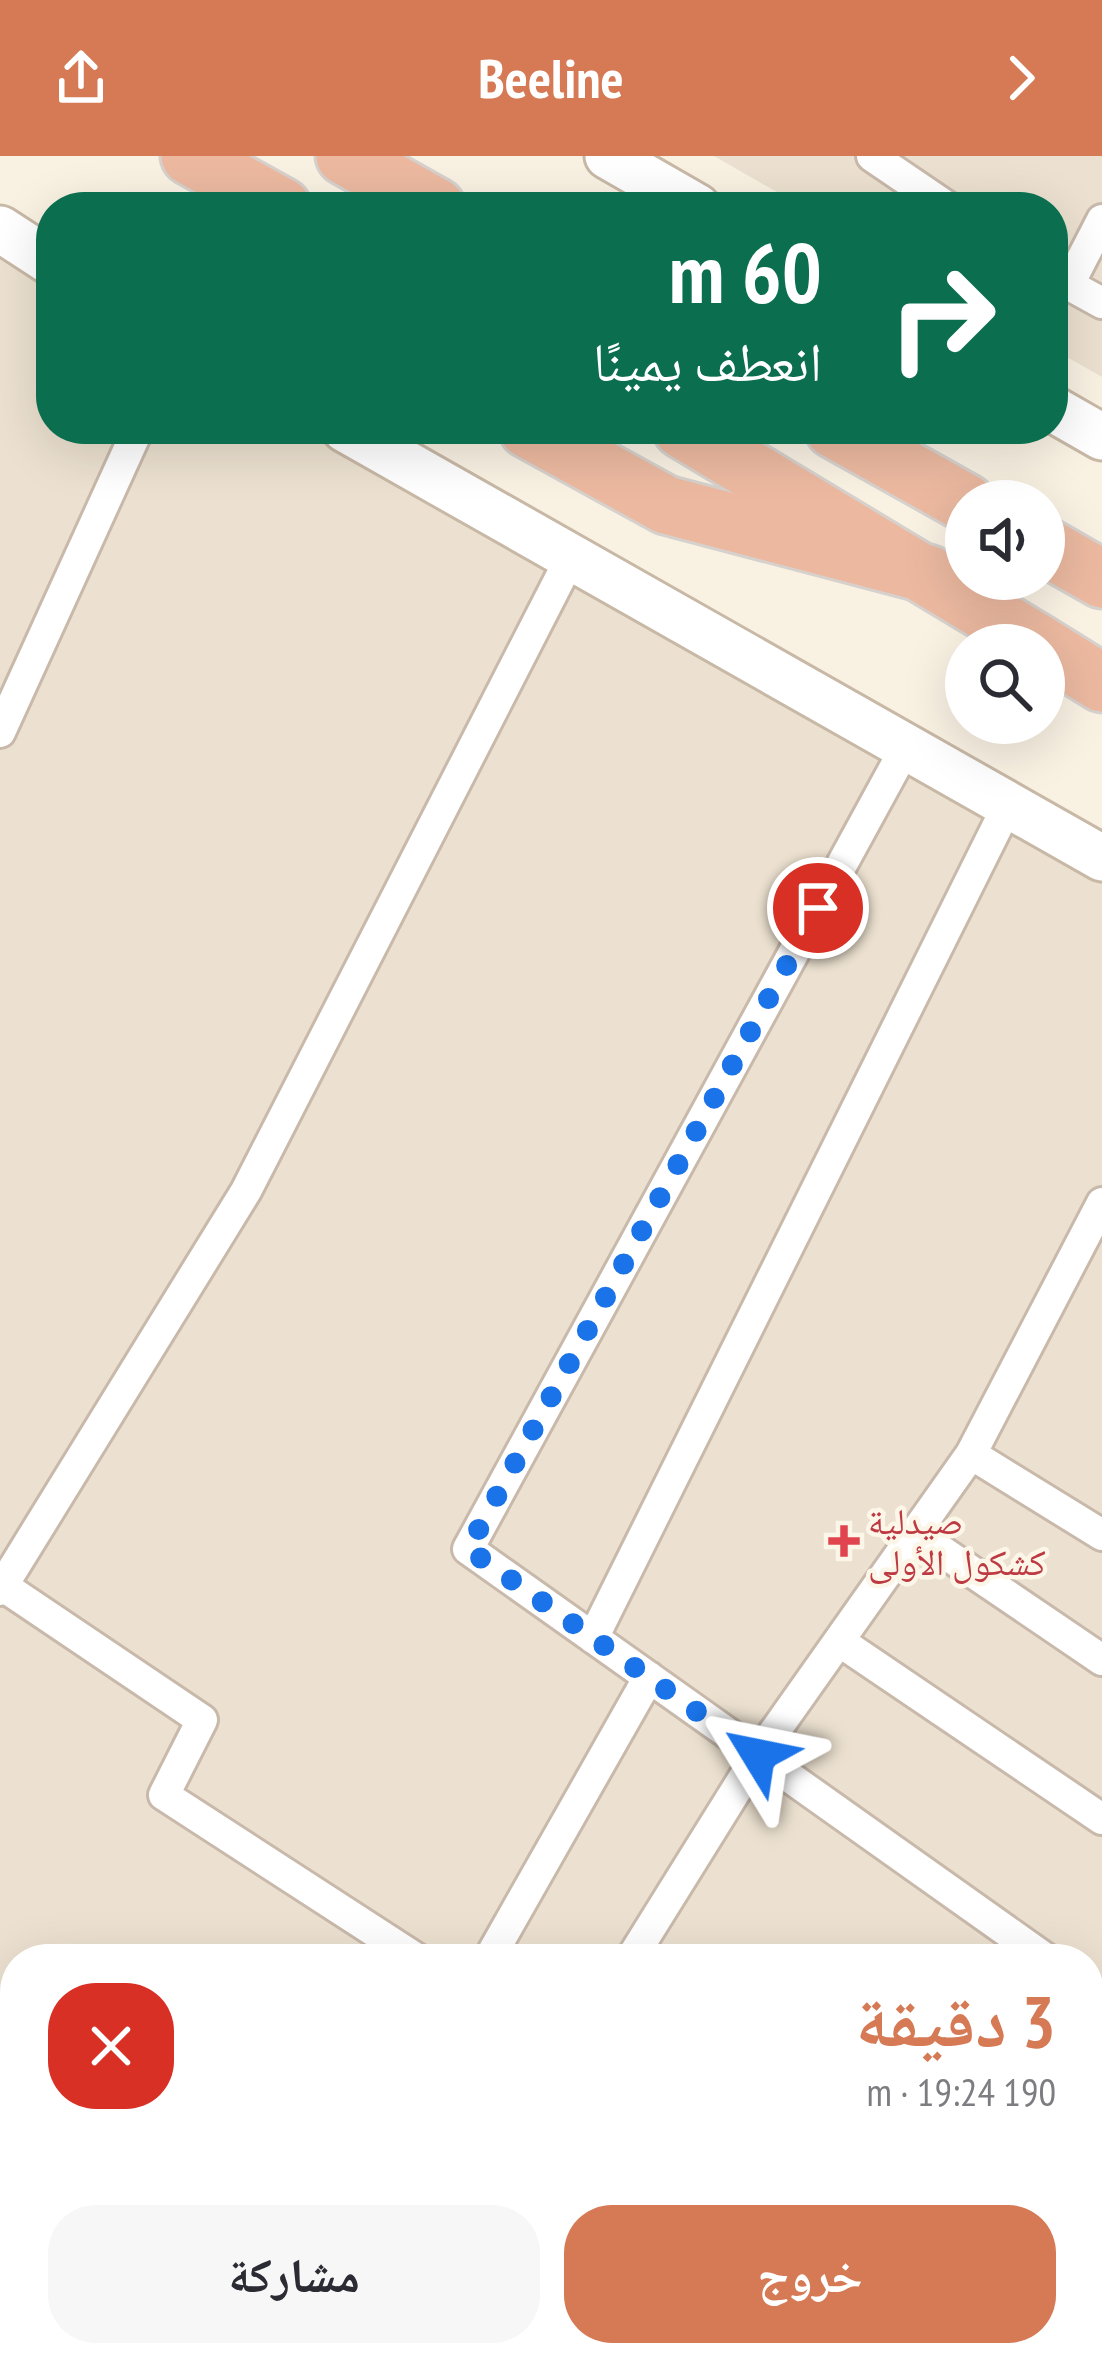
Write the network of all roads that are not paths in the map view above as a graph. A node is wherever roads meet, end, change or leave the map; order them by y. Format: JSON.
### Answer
{"nodes":[{"id":1,"x":190,"y":156,"type":"edge"},
{"id":2,"x":345,"y":156,"type":"edge"},
{"id":3,"x":608,"y":156,"type":"edge"},
{"id":4,"x":872,"y":156,"type":"edge"},
{"id":5,"x":255,"y":192,"type":"edge"},
{"id":6,"x":409,"y":192,"type":"edge"},
{"id":7,"x":672,"y":192,"type":"edge"},
{"id":8,"x":925,"y":192,"type":"edge"},
{"id":9,"x":1102,"y":220,"type":"edge"},
{"id":10,"x":0,"y":229,"type":"edge"},
{"id":11,"x":36,"y":252,"type":"edge"},
{"id":12,"x":1068,"y":271,"type":"edge"},
{"id":13,"x":1068,"y":285,"type":"edge"},
{"id":14,"x":1102,"y":302,"type":"edge"},
{"id":15,"x":1068,"y":418,"type":"edge"},
{"id":16,"x":1102,"y":437,"type":"edge"},
{"id":17,"x":131,"y":444,"type":"edge"},
{"id":18,"x":371,"y":444,"type":"edge"},
{"id":19,"x":555,"y":444,"type":"edge"},
{"id":20,"x":707,"y":444,"type":"edge"},
{"id":21,"x":861,"y":444,"type":"edge"},
{"id":22,"x":945,"y":491,"type":"edge"},
{"id":23,"x":571,"y":557,"type":"junction"},
{"id":24,"x":1065,"y":558,"type":"edge"},
{"id":25,"x":928,"y":574,"type":"junction"},
{"id":26,"x":1102,"y":579,"type":"edge"},
{"id":27,"x":1008,"y":624,"type":"edge"},
{"id":28,"x":1065,"y":660,"type":"edge"},
{"id":29,"x":1102,"y":683,"type":"edge"},
{"id":30,"x":0,"y":732,"type":"edge"},
{"id":31,"x":906,"y":747,"type":"junction"},
{"id":32,"x":1008,"y":805,"type":"junction"},
{"id":33,"x":1102,"y":858,"type":"edge"},
{"id":34,"x":1102,"y":1203,"type":"edge"},
{"id":35,"x":971,"y":1454,"type":"junction"},
{"id":36,"x":915,"y":1533,"type":"junction"},
{"id":37,"x":1102,"y":1535,"type":"edge"},
{"id":38,"x":1,"y":1586,"type":"edge"},
{"id":39,"x":593,"y":1637,"type":"junction"},
{"id":40,"x":839,"y":1641,"type":"junction"},
{"id":41,"x":1102,"y":1660,"type":"edge"},
{"id":42,"x":649,"y":1677,"type":"junction"},
{"id":43,"x":758,"y":1755,"type":"junction"},
{"id":44,"x":1102,"y":1819,"type":"edge"},
{"id":45,"x":394,"y":1944,"type":"edge"},
{"id":46,"x":498,"y":1944,"type":"edge"},
{"id":47,"x":640,"y":1944,"type":"edge"},
{"id":48,"x":1025,"y":1944,"type":"edge"}],
"edges":[{"from":1,"to":5,"type":"highway"},
{"from":2,"to":6,"type":"highway"},
{"from":3,"to":7,"type":"main road"},
{"from":4,"to":8,"type":"street"},
{"from":9,"to":12,"type":"street"},
{"from":10,"to":11,"type":"main road"},
{"from":13,"to":14,"type":"street"},
{"from":15,"to":16,"type":"main road"},
{"from":17,"to":30,"type":"street"},
{"from":18,"to":23,"type":"main road"},
{"from":19,"to":25,"type":"highway"},
{"from":20,"to":25,"type":"highway"},
{"from":21,"to":22,"type":"highway"},
{"from":23,"to":31,"type":"main road"},
{"from":23,"to":38,"type":"street"},
{"from":24,"to":26,"type":"highway"},
{"from":25,"to":27,"type":"highway"},
{"from":28,"to":29,"type":"highway"},
{"from":31,"to":32,"type":"main road"},
{"from":31,"to":39,"type":"street"},
{"from":32,"to":33,"type":"main road"},
{"from":32,"to":39,"type":"street"},
{"from":34,"to":35,"type":"street"},
{"from":35,"to":36,"type":"street"},
{"from":35,"to":37,"type":"street"},
{"from":36,"to":40,"type":"street"},
{"from":36,"to":41,"type":"street"},
{"from":38,"to":45,"type":"street"},
{"from":39,"to":42,"type":"street"},
{"from":40,"to":43,"type":"street"},
{"from":40,"to":44,"type":"street"},
{"from":42,"to":43,"type":"street"},
{"from":42,"to":46,"type":"street"},
{"from":43,"to":47,"type":"street"},
{"from":43,"to":48,"type":"street"}]}
